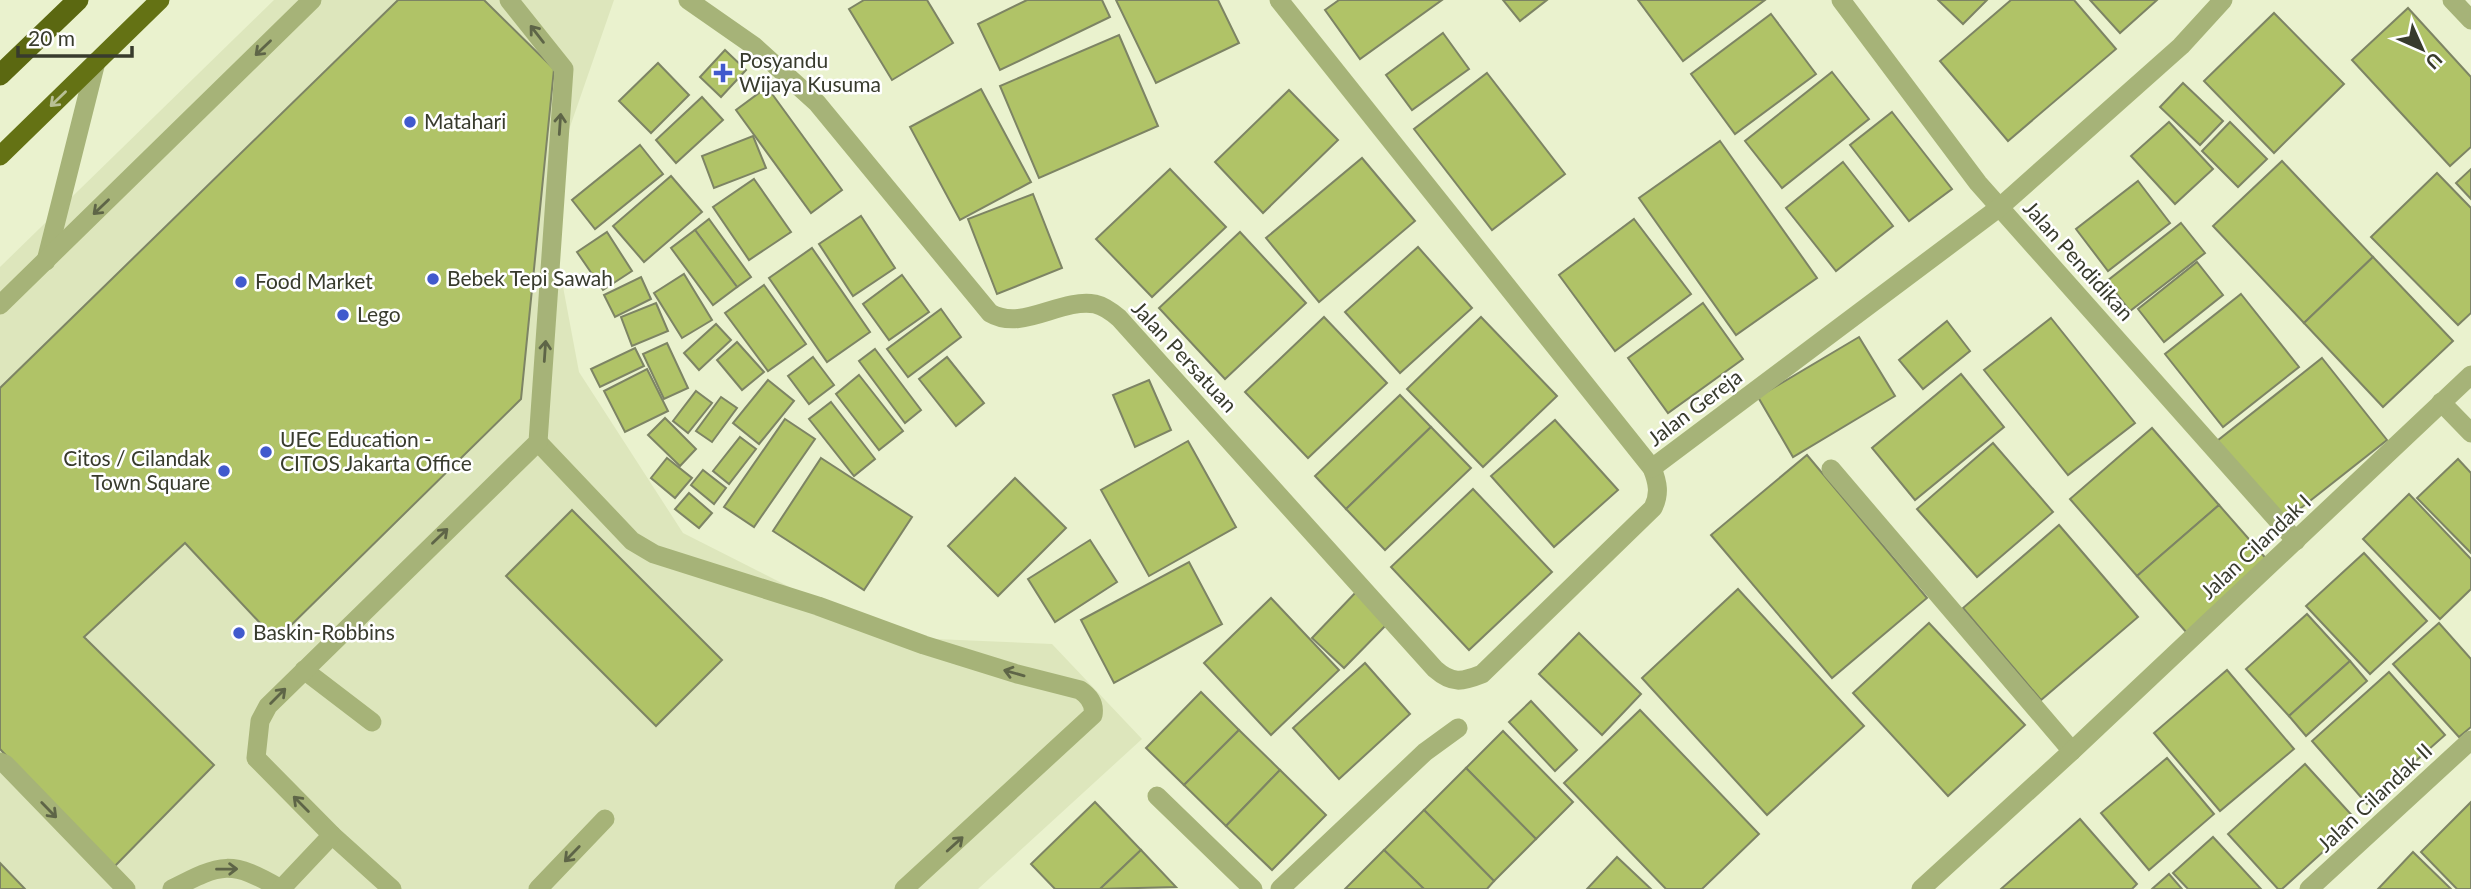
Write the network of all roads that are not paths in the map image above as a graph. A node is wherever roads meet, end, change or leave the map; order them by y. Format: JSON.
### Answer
{"nodes":[{"id":1,"x":78,"y":0,"type":"edge"},
{"id":2,"x":160,"y":0,"type":"edge"},
{"id":3,"x":312,"y":0,"type":"edge"},
{"id":4,"x":509,"y":0,"type":"edge"},
{"id":5,"x":688,"y":0,"type":"edge"},
{"id":6,"x":1279,"y":0,"type":"edge"},
{"id":7,"x":1841,"y":0,"type":"edge"},
{"id":8,"x":2223,"y":0,"type":"edge"},
{"id":9,"x":2452,"y":0,"type":"edge"},
{"id":10,"x":2471,"y":20,"type":"edge"},
{"id":11,"x":96,"y":62,"type":"junction"},
{"id":12,"x":0,"y":75,"type":"edge"},
{"id":13,"x":0,"y":156,"type":"edge"},
{"id":14,"x":2000,"y":207,"type":"junction"},
{"id":15,"x":46,"y":261,"type":"junction"},
{"id":16,"x":0,"y":306,"type":"edge"},
{"id":17,"x":2471,"y":375,"type":"edge"},
{"id":18,"x":2441,"y":402,"type":"junction"},
{"id":19,"x":2471,"y":433,"type":"edge"},
{"id":20,"x":538,"y":442,"type":"junction"},
{"id":21,"x":1652,"y":468,"type":"junction"},
{"id":22,"x":1831,"y":469,"type":"dead end"},
{"id":23,"x":2296,"y":541,"type":"junction"},
{"id":24,"x":303,"y":670,"type":"junction"},
{"id":25,"x":372,"y":722,"type":"dead end"},
{"id":26,"x":1458,"y":728,"type":"dead end"},
{"id":27,"x":2471,"y":740,"type":"edge"},
{"id":28,"x":2072,"y":751,"type":"junction"},
{"id":29,"x":0,"y":762,"type":"edge"},
{"id":30,"x":1157,"y":796,"type":"dead end"},
{"id":31,"x":606,"y":819,"type":"dead end"},
{"id":32,"x":332,"y":835,"type":"junction"},
{"id":33,"x":126,"y":889,"type":"edge"},
{"id":34,"x":172,"y":889,"type":"edge"},
{"id":35,"x":281,"y":889,"type":"edge"},
{"id":36,"x":392,"y":889,"type":"edge"},
{"id":37,"x":538,"y":889,"type":"edge"},
{"id":38,"x":904,"y":889,"type":"edge"},
{"id":39,"x":1252,"y":889,"type":"edge"},
{"id":40,"x":1280,"y":889,"type":"edge"},
{"id":41,"x":1921,"y":889,"type":"edge"},
{"id":42,"x":2309,"y":889,"type":"edge"}],
"edges":[{"from":1,"to":12,"type":"highway"},
{"from":2,"to":11,"type":"highway"},
{"from":3,"to":15,"type":"street","one_way":true},
{"from":20,"to":4,"type":"street","one_way":true},
{"from":5,"to":21,"type":"street","name":"Jalan Persatuan"},
{"from":6,"to":21,"type":"street","name":"Jalan Gereja"},
{"from":7,"to":14,"type":"street","name":"Jalan Pendidikan"},
{"from":8,"to":14,"type":"street","name":"Jalan Gereja"},
{"from":9,"to":10,"type":"street"},
{"from":11,"to":13,"type":"highway","one_way":true},
{"from":11,"to":15,"type":"street"},
{"from":14,"to":21,"type":"street","name":"Jalan Gereja"},
{"from":14,"to":23,"type":"street","name":"Jalan Pendidikan"},
{"from":15,"to":16,"type":"street"},
{"from":17,"to":18,"type":"street","name":"Jalan Cilandak I"},
{"from":18,"to":19,"type":"street"},
{"from":18,"to":23,"type":"street","name":"Jalan Cilandak I"},
{"from":24,"to":20,"type":"street","one_way":true},
{"from":38,"to":20,"type":"street","one_way":true},
{"from":22,"to":28,"type":"street"},
{"from":23,"to":28,"type":"street","name":"Jalan Cilandak I"},
{"from":24,"to":25,"type":"street"},
{"from":32,"to":24,"type":"street","one_way":true},
{"from":26,"to":40,"type":"street"},
{"from":27,"to":42,"type":"street","name":"Jalan Cilandak II"},
{"from":28,"to":41,"type":"street","name":"Jalan Cilandak I"},
{"from":29,"to":33,"type":"street","one_way":true},
{"from":30,"to":39,"type":"street"},
{"from":31,"to":37,"type":"street","one_way":true},
{"from":32,"to":35,"type":"street"},
{"from":32,"to":36,"type":"street"},
{"from":34,"to":35,"type":"street","one_way":true}]}
